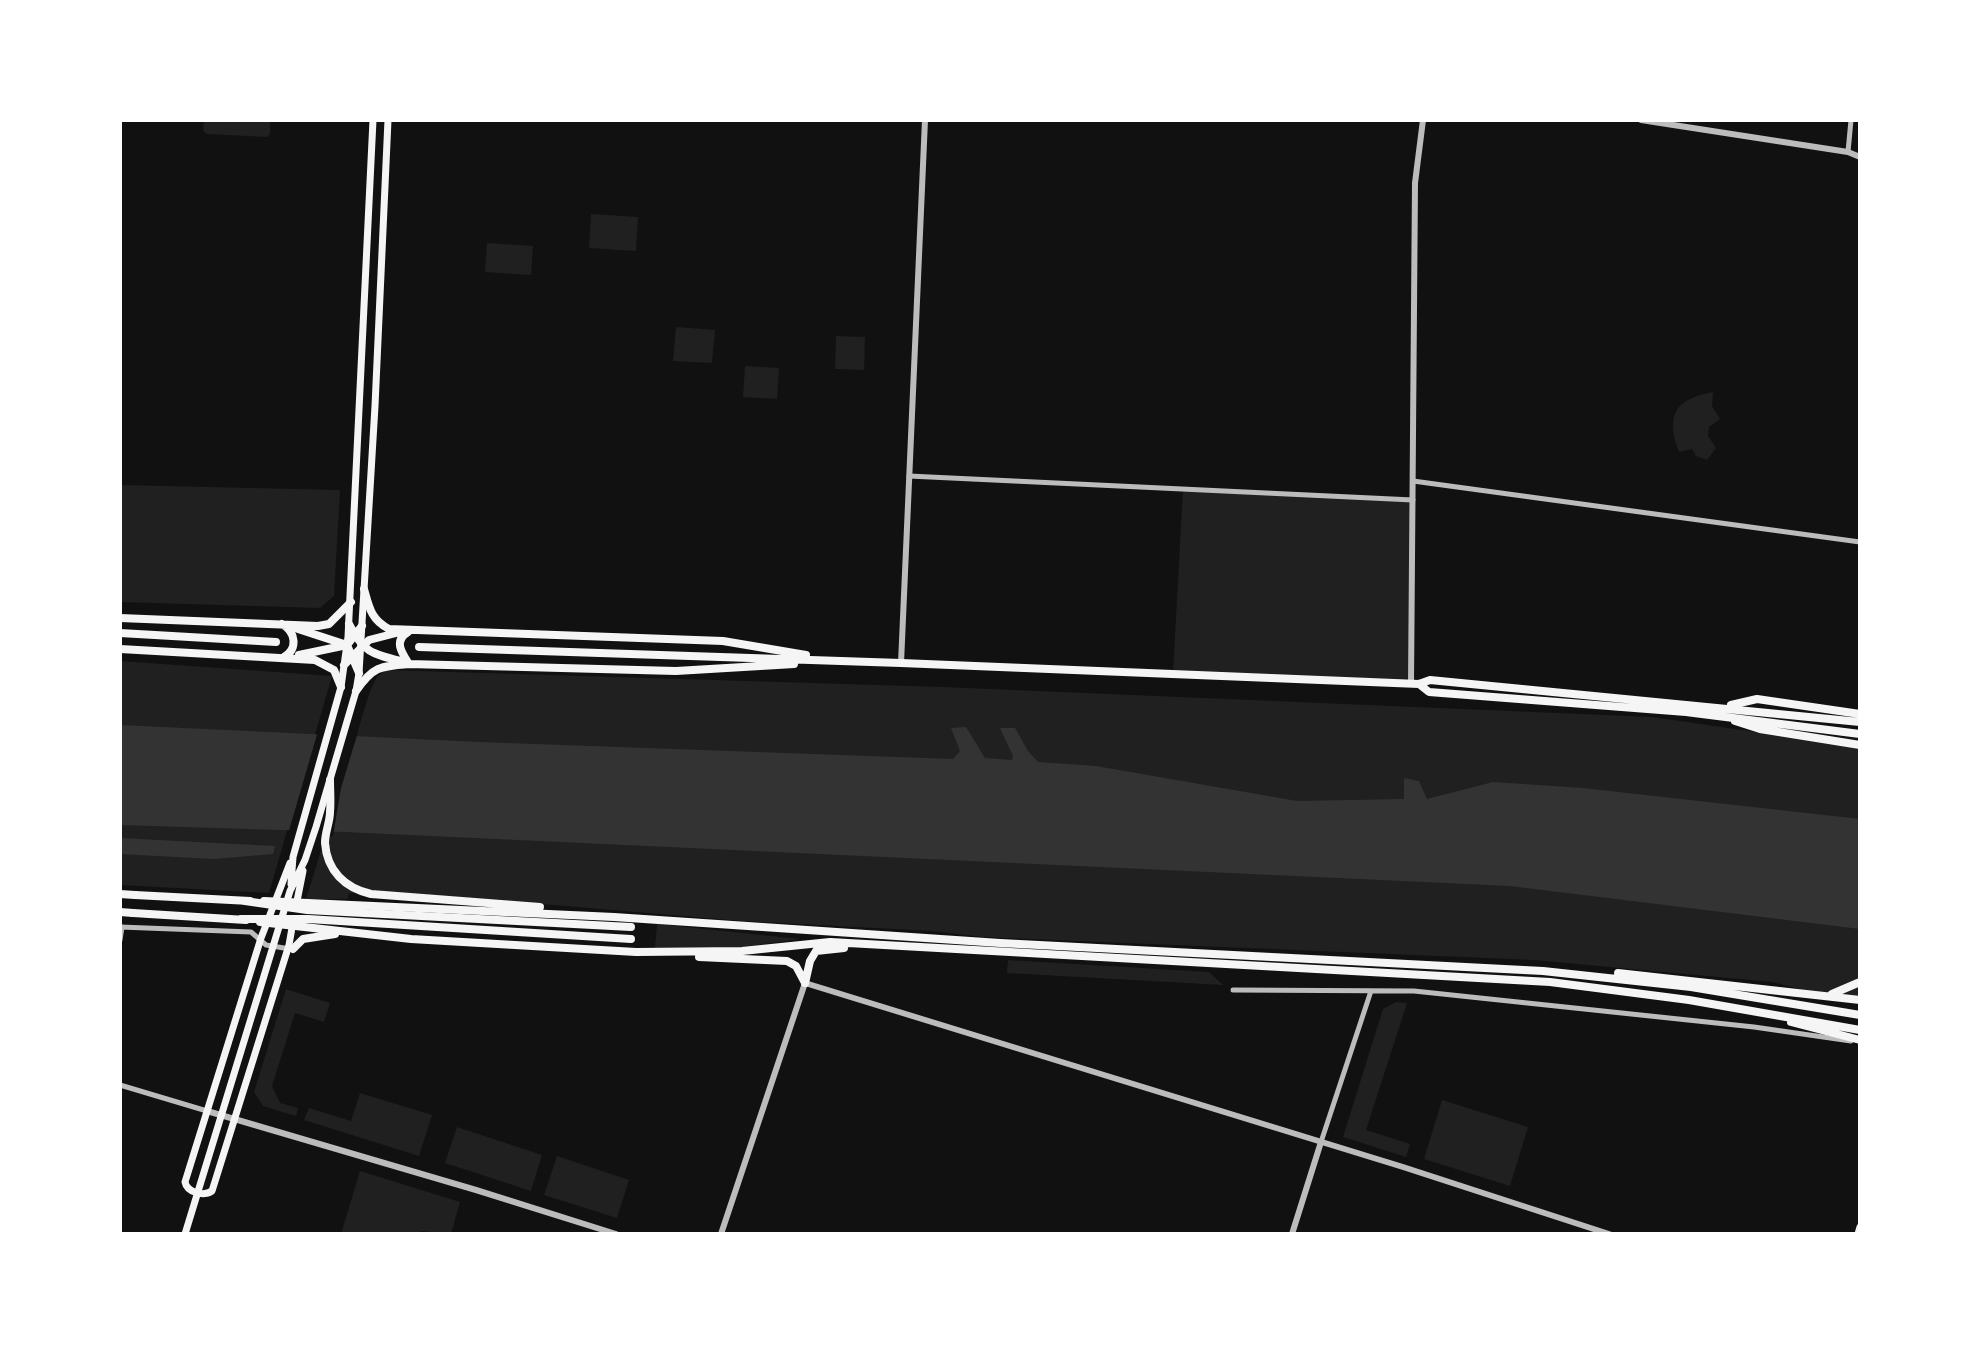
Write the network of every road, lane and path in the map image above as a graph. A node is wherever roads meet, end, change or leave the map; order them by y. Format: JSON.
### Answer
{"nodes":[{"id":1,"x":373,"y":120,"type":"edge"},
{"id":2,"x":388,"y":120,"type":"edge"},
{"id":3,"x":925,"y":120,"type":"edge"},
{"id":4,"x":1423,"y":120,"type":"edge"},
{"id":5,"x":1641,"y":120,"type":"edge"},
{"id":6,"x":1851,"y":120,"type":"edge"},
{"id":7,"x":1848,"y":152,"type":"junction"},
{"id":8,"x":1860,"y":157,"type":"edge"},
{"id":9,"x":909,"y":476,"type":"junction"},
{"id":10,"x":1413,"y":481,"type":"junction"},
{"id":11,"x":1413,"y":500,"type":"junction"},
{"id":12,"x":1860,"y":542,"type":"edge"},
{"id":13,"x":364,"y":589,"type":"junction"},
{"id":14,"x":351,"y":602,"type":"junction"},
{"id":15,"x":120,"y":618,"type":"edge"},
{"id":16,"x":282,"y":624,"type":"junction"},
{"id":17,"x":349,"y":624,"type":"junction"},
{"id":18,"x":362,"y":626,"type":"junction"},
{"id":19,"x":412,"y":630,"type":"junction"},
{"id":20,"x":120,"y":633,"type":"edge"},
{"id":21,"x":356,"y":636,"type":"junction"},
{"id":22,"x":276,"y":642,"type":"dead end"},
{"id":23,"x":347,"y":645,"type":"junction"},
{"id":24,"x":362,"y":645,"type":"junction"},
{"id":25,"x":419,"y":647,"type":"dead end"},
{"id":26,"x":120,"y":649,"type":"edge"},
{"id":27,"x":353,"y":654,"type":"junction"},
{"id":28,"x":287,"y":658,"type":"junction"},
{"id":29,"x":834,"y":660,"type":"junction"},
{"id":30,"x":901,"y":663,"type":"junction"},
{"id":31,"x":409,"y":664,"type":"junction"},
{"id":32,"x":344,"y":665,"type":"junction"},
{"id":33,"x":359,"y":673,"type":"junction"},
{"id":34,"x":1415,"y":684,"type":"junction"},
{"id":35,"x":341,"y":687,"type":"junction"},
{"id":36,"x":356,"y":691,"type":"junction"},
{"id":37,"x":1723,"y":712,"type":"junction"},
{"id":38,"x":1860,"y":714,"type":"edge"},
{"id":39,"x":1860,"y":722,"type":"edge"},
{"id":40,"x":1860,"y":734,"type":"edge"},
{"id":41,"x":1860,"y":745,"type":"edge"},
{"id":42,"x":330,"y":780,"type":"junction"},
{"id":43,"x":293,"y":857,"type":"junction"},
{"id":44,"x":305,"y":860,"type":"junction"},
{"id":45,"x":290,"y":891,"type":"junction"},
{"id":46,"x":120,"y":894,"type":"edge"},
{"id":47,"x":245,"y":901,"type":"junction"},
{"id":48,"x":120,"y":912,"type":"edge"},
{"id":49,"x":614,"y":917,"type":"junction"},
{"id":50,"x":241,"y":919,"type":"junction"},
{"id":51,"x":121,"y":927,"type":"edge"},
{"id":52,"x":631,"y":927,"type":"dead end"},
{"id":53,"x":344,"y":931,"type":"junction"},
{"id":54,"x":631,"y":939,"type":"dead end"},
{"id":55,"x":120,"y":940,"type":"edge"},
{"id":56,"x":293,"y":949,"type":"joint"},
{"id":57,"x":949,"y":950,"type":"junction"},
{"id":58,"x":670,"y":953,"type":"junction"},
{"id":59,"x":1587,"y":975,"type":"junction"},
{"id":60,"x":1860,"y":982,"type":"edge"},
{"id":61,"x":805,"y":983,"type":"junction"},
{"id":62,"x":1233,"y":990,"type":"dead end"},
{"id":63,"x":1371,"y":991,"type":"junction"},
{"id":64,"x":1830,"y":995,"type":"junction"},
{"id":65,"x":1860,"y":1000,"type":"edge"},
{"id":66,"x":1740,"y":1009,"type":"junction"},
{"id":67,"x":1860,"y":1015,"type":"edge"},
{"id":68,"x":1860,"y":1030,"type":"edge"},
{"id":69,"x":1860,"y":1042,"type":"edge"},
{"id":70,"x":120,"y":1085,"type":"edge"},
{"id":71,"x":207,"y":1111,"type":"junction"},
{"id":72,"x":235,"y":1119,"type":"junction"},
{"id":73,"x":1321,"y":1142,"type":"junction"},
{"id":74,"x":1860,"y":1227,"type":"edge"},
{"id":75,"x":185,"y":1234,"type":"edge"},
{"id":76,"x":616,"y":1234,"type":"edge"},
{"id":77,"x":721,"y":1234,"type":"edge"},
{"id":78,"x":1292,"y":1234,"type":"edge"},
{"id":79,"x":1609,"y":1234,"type":"edge"},
{"id":80,"x":1858,"y":1234,"type":"edge"}],
"edges":[{"from":1,"to":14,"type":"main road"},
{"from":2,"to":13,"type":"main road"},
{"from":3,"to":9,"type":"street"},
{"from":4,"to":10,"type":"street"},
{"from":5,"to":7,"type":"street"},
{"from":6,"to":7,"type":"street"},
{"from":7,"to":8,"type":"street"},
{"from":9,"to":11,"type":"street"},
{"from":9,"to":30,"type":"street"},
{"from":10,"to":11,"type":"street"},
{"from":10,"to":12,"type":"street"},
{"from":11,"to":34,"type":"street"},
{"from":13,"to":18,"type":"main road"},
{"from":13,"to":19,"type":"main road"},
{"from":14,"to":16,"type":"main road"},
{"from":14,"to":17,"type":"main road"},
{"from":15,"to":16,"type":"main road"},
{"from":16,"to":23,"type":"main road"},
{"from":16,"to":28,"type":"main road"},
{"from":17,"to":21,"type":"main road"},
{"from":17,"to":23,"type":"main road"},
{"from":18,"to":21,"type":"main road"},
{"from":18,"to":24,"type":"main road"},
{"from":19,"to":24,"type":"main road"},
{"from":19,"to":29,"type":"main road"},
{"from":19,"to":31,"type":"main road"},
{"from":20,"to":22,"type":"main road"},
{"from":21,"to":23,"type":"main road"},
{"from":21,"to":24,"type":"main road"},
{"from":23,"to":27,"type":"main road"},
{"from":23,"to":28,"type":"main road"},
{"from":23,"to":32,"type":"main road"},
{"from":24,"to":27,"type":"main road"},
{"from":24,"to":31,"type":"main road"},
{"from":24,"to":33,"type":"main road"},
{"from":25,"to":29,"type":"main road"},
{"from":26,"to":28,"type":"main road"},
{"from":27,"to":32,"type":"main road"},
{"from":27,"to":33,"type":"main road"},
{"from":28,"to":35,"type":"main road"},
{"from":29,"to":30,"type":"main road"},
{"from":29,"to":31,"type":"main road"},
{"from":30,"to":34,"type":"main road"},
{"from":31,"to":36,"type":"main road"},
{"from":32,"to":35,"type":"main road"},
{"from":33,"to":36,"type":"main road"},
{"from":34,"to":37,"type":"main road"},
{"from":35,"to":43,"type":"main road"},
{"from":36,"to":42,"type":"main road"},
{"from":37,"to":38,"type":"main road"},
{"from":37,"to":39,"type":"main road"},
{"from":37,"to":40,"type":"main road"},
{"from":37,"to":41,"type":"main road"},
{"from":42,"to":44,"type":"main road"},
{"from":42,"to":49,"type":"main road"},
{"from":43,"to":45,"type":"main road"},
{"from":43,"to":71,"type":"main road"},
{"from":44,"to":45,"type":"main road"},
{"from":44,"to":72,"type":"main road"},
{"from":45,"to":75,"type":"main road"},
{"from":46,"to":47,"type":"main road"},
{"from":47,"to":49,"type":"main road"},
{"from":47,"to":52,"type":"main road"},
{"from":48,"to":50,"type":"main road"},
{"from":49,"to":59,"type":"main road"},
{"from":50,"to":53,"type":"main road"},
{"from":50,"to":54,"type":"main road"},
{"from":51,"to":55,"type":"street"},
{"from":51,"to":56,"type":"street"},
{"from":53,"to":56,"type":"main road"},
{"from":53,"to":58,"type":"main road"},
{"from":57,"to":58,"type":"main road"},
{"from":57,"to":61,"type":"main road"},
{"from":57,"to":66,"type":"main road"},
{"from":58,"to":61,"type":"main road"},
{"from":59,"to":64,"type":"main road"},
{"from":59,"to":67,"type":"main road"},
{"from":60,"to":64,"type":"main road"},
{"from":61,"to":73,"type":"street"},
{"from":61,"to":77,"type":"street"},
{"from":62,"to":63,"type":"street"},
{"from":63,"to":69,"type":"street"},
{"from":63,"to":73,"type":"street"},
{"from":64,"to":65,"type":"main road"},
{"from":66,"to":68,"type":"main road"},
{"from":66,"to":69,"type":"main road"},
{"from":70,"to":71,"type":"street"},
{"from":71,"to":72,"type":"street"},
{"from":71,"to":72,"type":"main road"},
{"from":72,"to":76,"type":"street"},
{"from":73,"to":78,"type":"street"},
{"from":73,"to":79,"type":"street"},
{"from":74,"to":80,"type":"main road"}]}
